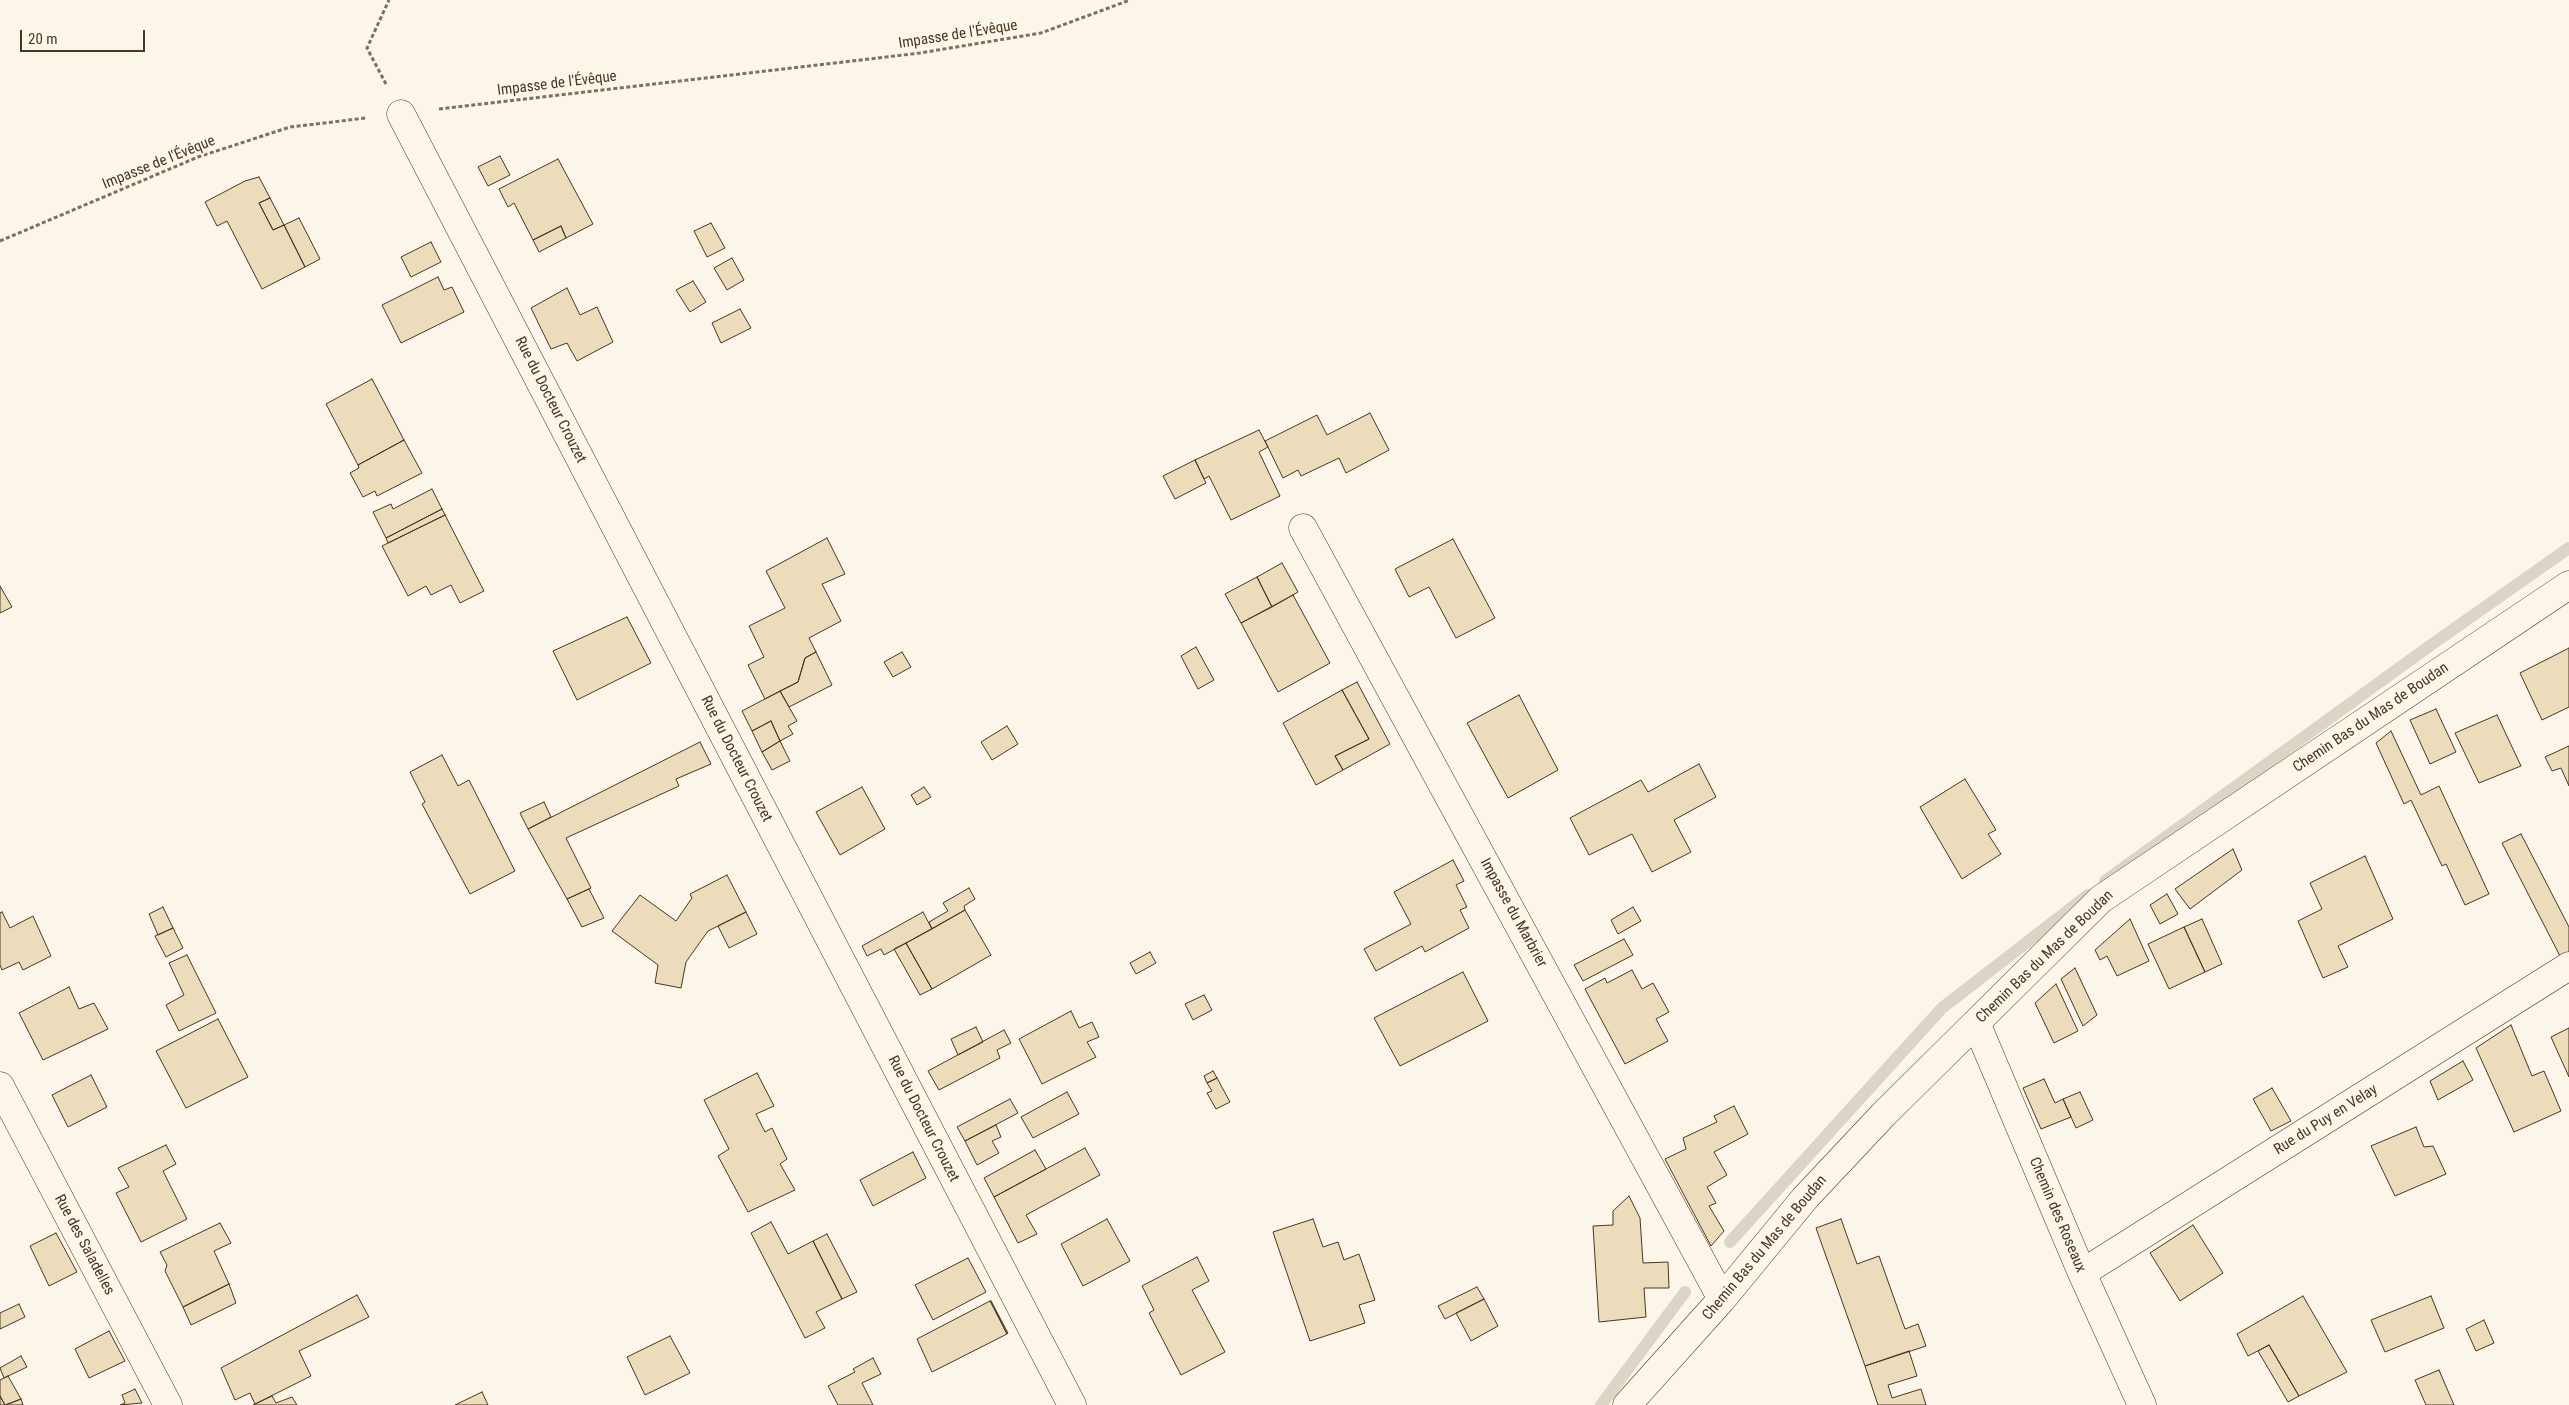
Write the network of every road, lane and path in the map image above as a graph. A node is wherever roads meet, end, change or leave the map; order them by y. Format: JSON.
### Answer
{"nodes":[{"id":1,"x":389,"y":0,"type":"edge"},
{"id":2,"x":1130,"y":0,"type":"edge"},
{"id":3,"x":367,"y":48,"type":"dead end"},
{"id":4,"x":400,"y":114,"type":"junction"},
{"id":5,"x":0,"y":241,"type":"edge"},
{"id":6,"x":1303,"y":528,"type":"dead end"},
{"id":7,"x":2569,"y":585,"type":"edge"},
{"id":8,"x":2569,"y":966,"type":"edge"},
{"id":9,"x":1976,"y":1023,"type":"junction"},
{"id":10,"x":0,"y":1086,"type":"edge"},
{"id":11,"x":2082,"y":1273,"type":"junction"},
{"id":12,"x":1722,"y":1299,"type":"junction"},
{"id":13,"x":168,"y":1405,"type":"edge"},
{"id":14,"x":1072,"y":1405,"type":"edge"},
{"id":15,"x":1627,"y":1405,"type":"edge"},
{"id":16,"x":2142,"y":1405,"type":"edge"}],
"edges":[{"from":1,"to":3,"type":"path"},
{"from":2,"to":4,"type":"path","name":"Impasse de l'Évêque"},
{"from":4,"to":5,"type":"path","name":"Impasse de l'Évêque"},
{"from":4,"to":14,"type":"street","name":"Rue du Docteur Crouzet"},
{"from":6,"to":12,"type":"street","name":"Impasse du Marbrier"},
{"from":7,"to":9,"type":"street","name":"Chemin Bas du Mas de Boudan"},
{"from":8,"to":11,"type":"street","name":"Rue du Puy en Velay"},
{"from":9,"to":11,"type":"street","name":"Chemin des Roseaux"},
{"from":9,"to":12,"type":"street","name":"Chemin Bas du Mas de Boudan"},
{"from":10,"to":13,"type":"street","name":"Rue des Saladelles"},
{"from":11,"to":16,"type":"street","name":"Chemin des Roseaux"},
{"from":12,"to":15,"type":"street","name":"Chemin Bas du Mas de Boudan"}]}
